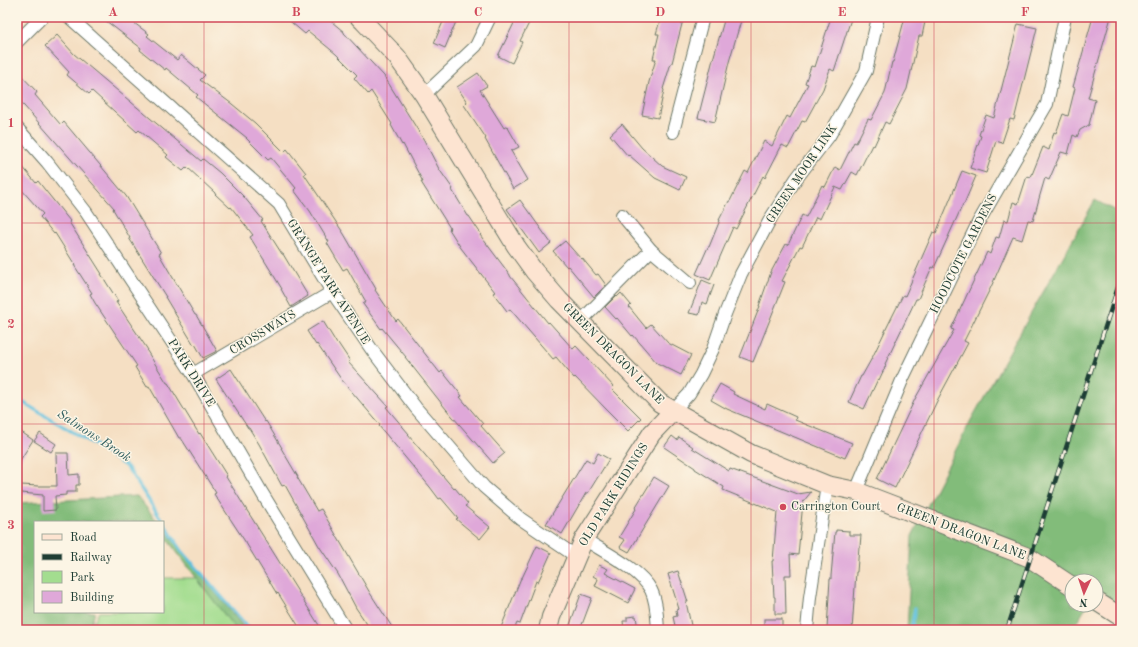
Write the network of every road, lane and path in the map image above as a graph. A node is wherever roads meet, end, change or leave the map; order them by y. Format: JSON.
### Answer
{"nodes":[{"id":1,"x":42,"y":17,"type":"edge"},
{"id":2,"x":69,"y":17,"type":"edge"},
{"id":3,"x":358,"y":17,"type":"edge"},
{"id":4,"x":490,"y":17,"type":"edge"},
{"id":5,"x":703,"y":17,"type":"edge"},
{"id":6,"x":878,"y":17,"type":"edge"},
{"id":7,"x":1065,"y":17,"type":"edge"},
{"id":8,"x":17,"y":42,"type":"edge"},
{"id":9,"x":424,"y":95,"type":"junction"},
{"id":10,"x":17,"y":128,"type":"edge"},
{"id":11,"x":673,"y":132,"type":"dead end"},
{"id":12,"x":622,"y":215,"type":"dead end"},
{"id":13,"x":650,"y":250,"type":"junction"},
{"id":14,"x":690,"y":283,"type":"dead end"},
{"id":15,"x":332,"y":292,"type":"junction"},
{"id":16,"x":581,"y":322,"type":"junction"},
{"id":17,"x":193,"y":374,"type":"junction"},
{"id":18,"x":673,"y":411,"type":"junction"},
{"id":19,"x":827,"y":485,"type":"junction"},
{"id":20,"x":856,"y":491,"type":"junction"},
{"id":21,"x":584,"y":539,"type":"junction"},
{"id":22,"x":577,"y":557,"type":"junction"},
{"id":23,"x":1064,"y":581,"type":"edge"},
{"id":24,"x":1104,"y":606,"type":"edge"},
{"id":25,"x":1121,"y":617,"type":"edge"},
{"id":26,"x":346,"y":630,"type":"edge"},
{"id":27,"x":548,"y":630,"type":"edge"},
{"id":28,"x":658,"y":630,"type":"edge"},
{"id":29,"x":807,"y":630,"type":"edge"}],
"edges":[{"from":1,"to":8,"type":"street"},
{"from":2,"to":15,"type":"street","name":"GRANGE PARK AVENUE"},
{"from":3,"to":9,"type":"street","name":"GREEN DRAGON LANE"},
{"from":4,"to":9,"type":"street"},
{"from":5,"to":11,"type":"street"},
{"from":6,"to":18,"type":"street","name":"GREEN MOOR LINK"},
{"from":7,"to":20,"type":"street","name":"HOODCOTE GARDENS"},
{"from":9,"to":16,"type":"street","name":"GREEN DRAGON LANE"},
{"from":10,"to":17,"type":"street","name":"PARK DRIVE"},
{"from":12,"to":13,"type":"street"},
{"from":13,"to":14,"type":"street"},
{"from":13,"to":16,"type":"street"},
{"from":15,"to":17,"type":"street","name":"CROSSWAYS"},
{"from":15,"to":22,"type":"street","name":"GRANGE PARK AVENUE"},
{"from":16,"to":18,"type":"street","name":"GREEN DRAGON LANE"},
{"from":17,"to":26,"type":"street","name":"PARK DRIVE"},
{"from":18,"to":19,"type":"street","name":"GREEN DRAGON LANE"},
{"from":18,"to":21,"type":"street","name":"OLD PARK RIDINGS"},
{"from":19,"to":20,"type":"street","name":"GREEN DRAGON LANE"},
{"from":19,"to":29,"type":"street"},
{"from":20,"to":23,"type":"street","name":"GREEN DRAGON LANE"},
{"from":21,"to":22,"type":"street","name":"OLD PARK RIDINGS"},
{"from":21,"to":28,"type":"street"},
{"from":22,"to":27,"type":"street","name":"OLD PARK RIDINGS"},
{"from":24,"to":25,"type":"street"}]}
